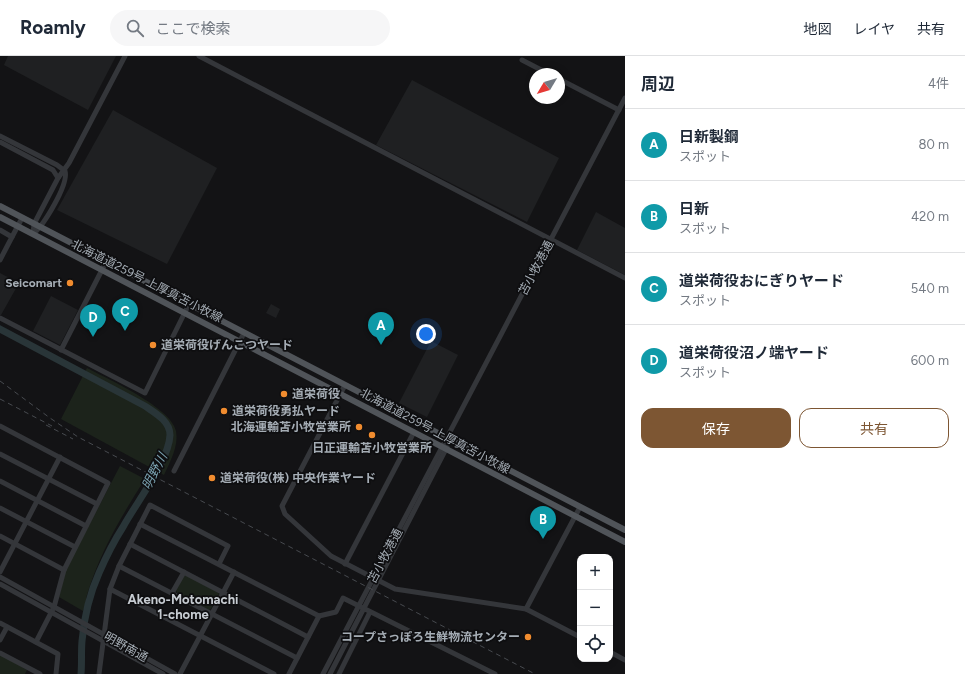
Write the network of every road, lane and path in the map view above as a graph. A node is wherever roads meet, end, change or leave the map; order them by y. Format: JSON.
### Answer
{"nodes":[{"id":1,"x":125,"y":56,"type":"edge"},
{"id":2,"x":199,"y":56,"type":"edge"},
{"id":3,"x":522,"y":60,"type":"dead end"},
{"id":4,"x":537,"y":68,"type":"edge"},
{"id":5,"x":565,"y":82,"type":"edge"},
{"id":6,"x":625,"y":98,"type":"edge"},
{"id":7,"x":619,"y":110,"type":"junction"},
{"id":8,"x":0,"y":136,"type":"edge"},
{"id":9,"x":0,"y":142,"type":"edge"},
{"id":10,"x":65,"y":171,"type":"junction"},
{"id":11,"x":58,"y":178,"type":"junction"},
{"id":12,"x":0,"y":206,"type":"edge"},
{"id":13,"x":0,"y":217,"type":"edge"},
{"id":14,"x":22,"y":218,"type":"junction"},
{"id":15,"x":34,"y":224,"type":"junction"},
{"id":16,"x":17,"y":226,"type":"junction"},
{"id":17,"x":41,"y":228,"type":"junction"},
{"id":18,"x":0,"y":230,"type":"edge"},
{"id":19,"x":33,"y":234,"type":"junction"},
{"id":20,"x":12,"y":237,"type":"junction"},
{"id":21,"x":551,"y":239,"type":"junction"},
{"id":22,"x":0,"y":260,"type":"edge"},
{"id":23,"x":106,"y":262,"type":"junction"},
{"id":24,"x":102,"y":270,"type":"junction"},
{"id":25,"x":625,"y":278,"type":"edge"},
{"id":26,"x":188,"y":304,"type":"junction"},
{"id":27,"x":184,"y":313,"type":"junction"},
{"id":28,"x":0,"y":318,"type":"edge"},
{"id":29,"x":244,"y":333,"type":"junction"},
{"id":30,"x":239,"y":341,"type":"junction"},
{"id":31,"x":61,"y":350,"type":"junction"},
{"id":32,"x":345,"y":386,"type":"junction"},
{"id":33,"x":341,"y":394,"type":"junction"},
{"id":34,"x":0,"y":426,"type":"edge"},
{"id":35,"x":414,"y":432,"type":"junction"},
{"id":36,"x":447,"y":438,"type":"junction"},
{"id":37,"x":444,"y":448,"type":"junction"},
{"id":38,"x":0,"y":454,"type":"edge"},
{"id":39,"x":60,"y":457,"type":"junction"},
{"id":40,"x":174,"y":471,"type":"dead end"},
{"id":41,"x":48,"y":479,"type":"junction"},
{"id":42,"x":1,"y":483,"type":"edge"},
{"id":43,"x":37,"y":500,"type":"junction"},
{"id":44,"x":97,"y":504,"type":"junction"},
{"id":45,"x":580,"y":507,"type":"junction"},
{"id":46,"x":0,"y":508,"type":"edge"},
{"id":47,"x":576,"y":516,"type":"junction"},
{"id":48,"x":26,"y":522,"type":"junction"},
{"id":49,"x":140,"y":524,"type":"junction"},
{"id":50,"x":86,"y":526,"type":"junction"},
{"id":51,"x":625,"y":530,"type":"edge"},
{"id":52,"x":0,"y":536,"type":"edge"},
{"id":53,"x":625,"y":542,"type":"edge"},
{"id":54,"x":15,"y":544,"type":"junction"},
{"id":55,"x":130,"y":544,"type":"junction"},
{"id":56,"x":75,"y":547,"type":"junction"},
{"id":57,"x":219,"y":564,"type":"junction"},
{"id":58,"x":345,"y":564,"type":"junction"},
{"id":59,"x":119,"y":566,"type":"junction"},
{"id":60,"x":64,"y":570,"type":"junction"},
{"id":61,"x":0,"y":572,"type":"edge"},
{"id":62,"x":184,"y":572,"type":"junction"},
{"id":63,"x":234,"y":572,"type":"junction"},
{"id":64,"x":0,"y":577,"type":"edge"},
{"id":65,"x":0,"y":584,"type":"edge"},
{"id":66,"x":110,"y":589,"type":"junction"},
{"id":67,"x":224,"y":592,"type":"junction"},
{"id":68,"x":172,"y":593,"type":"junction"},
{"id":69,"x":54,"y":607,"type":"junction"},
{"id":70,"x":526,"y":609,"type":"junction"},
{"id":71,"x":51,"y":612,"type":"junction"},
{"id":72,"x":370,"y":612,"type":"junction"},
{"id":73,"x":358,"y":613,"type":"junction"},
{"id":74,"x":212,"y":614,"type":"junction"},
{"id":75,"x":319,"y":616,"type":"junction"},
{"id":76,"x":0,"y":624,"type":"edge"},
{"id":77,"x":7,"y":627,"type":"junction"},
{"id":78,"x":101,"y":633,"type":"junction"},
{"id":79,"x":577,"y":635,"type":"edge"},
{"id":80,"x":201,"y":636,"type":"junction"},
{"id":81,"x":308,"y":637,"type":"junction"},
{"id":82,"x":100,"y":639,"type":"junction"},
{"id":83,"x":0,"y":640,"type":"edge"},
{"id":84,"x":36,"y":642,"type":"junction"},
{"id":85,"x":0,"y":653,"type":"edge"},
{"id":86,"x":613,"y":654,"type":"edge"},
{"id":87,"x":298,"y":658,"type":"junction"},
{"id":88,"x":625,"y":660,"type":"edge"},
{"id":89,"x":30,"y":668,"type":"junction"},
{"id":90,"x":492,"y":673,"type":"edge"},
{"id":91,"x":26,"y":674,"type":"edge"},
{"id":92,"x":40,"y":674,"type":"edge"},
{"id":93,"x":56,"y":674,"type":"edge"},
{"id":94,"x":99,"y":674,"type":"edge"},
{"id":95,"x":164,"y":674,"type":"edge"},
{"id":96,"x":175,"y":674,"type":"edge"},
{"id":97,"x":180,"y":674,"type":"edge"},
{"id":98,"x":274,"y":674,"type":"edge"},
{"id":99,"x":289,"y":674,"type":"edge"},
{"id":100,"x":323,"y":674,"type":"edge"},
{"id":101,"x":330,"y":674,"type":"edge"},
{"id":102,"x":339,"y":674,"type":"edge"}],
"edges":[{"from":1,"to":10,"type":"street"},
{"from":2,"to":21,"type":"street"},
{"from":3,"to":4,"type":"street"},
{"from":5,"to":7,"type":"street"},
{"from":6,"to":7,"type":"street","name":"苫小牧港通"},
{"from":7,"to":21,"type":"street","name":"苫小牧港通"},
{"from":8,"to":10,"type":"street"},
{"from":9,"to":11,"type":"street"},
{"from":10,"to":11,"type":"street"},
{"from":10,"to":17,"type":"street"},
{"from":11,"to":15,"type":"street"},
{"from":12,"to":14,"type":"main road","name":"北海道道259号 上厚真苫小牧線"},
{"from":13,"to":16,"type":"main road","name":"北海道道259号 上厚真苫小牧線"},
{"from":14,"to":15,"type":"main road","name":"北海道道259号 上厚真苫小牧線"},
{"from":14,"to":16,"type":"street"},
{"from":15,"to":17,"type":"main road","name":"北海道道259号 上厚真苫小牧線"},
{"from":15,"to":19,"type":"street"},
{"from":16,"to":19,"type":"main road","name":"北海道道259号 上厚真苫小牧線"},
{"from":16,"to":20,"type":"street"},
{"from":17,"to":19,"type":"street"},
{"from":17,"to":23,"type":"main road","name":"北海道道259号 上厚真苫小牧線"},
{"from":18,"to":20,"type":"street"},
{"from":19,"to":24,"type":"main road","name":"北海道道259号 上厚真苫小牧線"},
{"from":20,"to":22,"type":"street"},
{"from":21,"to":25,"type":"street"},
{"from":21,"to":36,"type":"street","name":"苫小牧港通"},
{"from":23,"to":24,"type":"street"},
{"from":23,"to":26,"type":"main road","name":"北海道道259号 上厚真苫小牧線"},
{"from":24,"to":27,"type":"main road","name":"北海道道259号 上厚真苫小牧線"},
{"from":24,"to":31,"type":"street"},
{"from":26,"to":27,"type":"street"},
{"from":26,"to":29,"type":"main road","name":"北海道道259号 上厚真苫小牧線"},
{"from":27,"to":30,"type":"main road","name":"北海道道259号 上厚真苫小牧線"},
{"from":27,"to":31,"type":"street"},
{"from":28,"to":31,"type":"street"},
{"from":29,"to":30,"type":"street"},
{"from":29,"to":32,"type":"main road","name":"北海道道259号 上厚真苫小牧線"},
{"from":30,"to":33,"type":"main road","name":"北海道道259号 上厚真苫小牧線"},
{"from":30,"to":40,"type":"street"},
{"from":32,"to":33,"type":"street"},
{"from":32,"to":36,"type":"main road","name":"北海道道259号 上厚真苫小牧線"},
{"from":33,"to":35,"type":"main road","name":"北海道道259号 上厚真苫小牧線"},
{"from":33,"to":58,"type":"street"},
{"from":34,"to":39,"type":"street"},
{"from":35,"to":37,"type":"main road","name":"北海道道259号 上厚真苫小牧線"},
{"from":35,"to":58,"type":"street"},
{"from":36,"to":37,"type":"street","name":"苫小牧港通"},
{"from":36,"to":45,"type":"main road","name":"北海道道259号 上厚真苫小牧線"},
{"from":37,"to":47,"type":"main road","name":"北海道道259号 上厚真苫小牧線"},
{"from":37,"to":73,"type":"street","name":"苫小牧港通"},
{"from":38,"to":41,"type":"street"},
{"from":39,"to":41,"type":"street"},
{"from":39,"to":44,"type":"street"},
{"from":41,"to":43,"type":"street"},
{"from":41,"to":44,"type":"street"},
{"from":42,"to":43,"type":"street"},
{"from":43,"to":48,"type":"street"},
{"from":43,"to":50,"type":"street"},
{"from":44,"to":50,"type":"street"},
{"from":45,"to":47,"type":"street"},
{"from":45,"to":51,"type":"main road","name":"北海道道259号 上厚真苫小牧線"},
{"from":46,"to":48,"type":"street"},
{"from":47,"to":53,"type":"main road","name":"北海道道259号 上厚真苫小牧線"},
{"from":47,"to":70,"type":"street"},
{"from":48,"to":54,"type":"street"},
{"from":48,"to":56,"type":"street"},
{"from":49,"to":55,"type":"street"},
{"from":49,"to":57,"type":"street"},
{"from":49,"to":57,"type":"street"},
{"from":50,"to":56,"type":"street"},
{"from":52,"to":54,"type":"street"},
{"from":54,"to":60,"type":"street"},
{"from":54,"to":61,"type":"street"},
{"from":55,"to":59,"type":"street"},
{"from":55,"to":62,"type":"street"},
{"from":56,"to":60,"type":"street"},
{"from":57,"to":63,"type":"street"},
{"from":58,"to":70,"type":"street"},
{"from":59,"to":66,"type":"street"},
{"from":59,"to":68,"type":"street"},
{"from":60,"to":69,"type":"street"},
{"from":62,"to":67,"type":"street"},
{"from":62,"to":68,"type":"street"},
{"from":63,"to":67,"type":"street"},
{"from":63,"to":75,"type":"street"},
{"from":64,"to":69,"type":"street"},
{"from":65,"to":71,"type":"street"},
{"from":66,"to":78,"type":"street"},
{"from":66,"to":80,"type":"street"},
{"from":67,"to":74,"type":"street"},
{"from":67,"to":81,"type":"street"},
{"from":68,"to":74,"type":"street"},
{"from":69,"to":71,"type":"street"},
{"from":69,"to":78,"type":"street","name":"明野南通"},
{"from":70,"to":79,"type":"street"},
{"from":71,"to":82,"type":"street","name":"明野南通"},
{"from":71,"to":84,"type":"street"},
{"from":72,"to":75,"type":"street"},
{"from":72,"to":90,"type":"street"},
{"from":72,"to":102,"type":"street"},
{"from":73,"to":100,"type":"street","name":"苫小牧港通"},
{"from":73,"to":101,"type":"street","name":"苫小牧港通"},
{"from":74,"to":80,"type":"street"},
{"from":74,"to":87,"type":"street"},
{"from":75,"to":81,"type":"street"},
{"from":76,"to":77,"type":"street"},
{"from":77,"to":83,"type":"street"},
{"from":77,"to":84,"type":"street"},
{"from":78,"to":82,"type":"street"},
{"from":78,"to":96,"type":"street","name":"明野南通"},
{"from":80,"to":97,"type":"street"},
{"from":80,"to":98,"type":"street"},
{"from":81,"to":87,"type":"street"},
{"from":82,"to":94,"type":"street"},
{"from":82,"to":95,"type":"street","name":"明野南通"},
{"from":84,"to":93,"type":"street"},
{"from":85,"to":89,"type":"street"},
{"from":86,"to":88,"type":"street"},
{"from":87,"to":99,"type":"street"},
{"from":89,"to":91,"type":"street"},
{"from":89,"to":92,"type":"street"}]}
